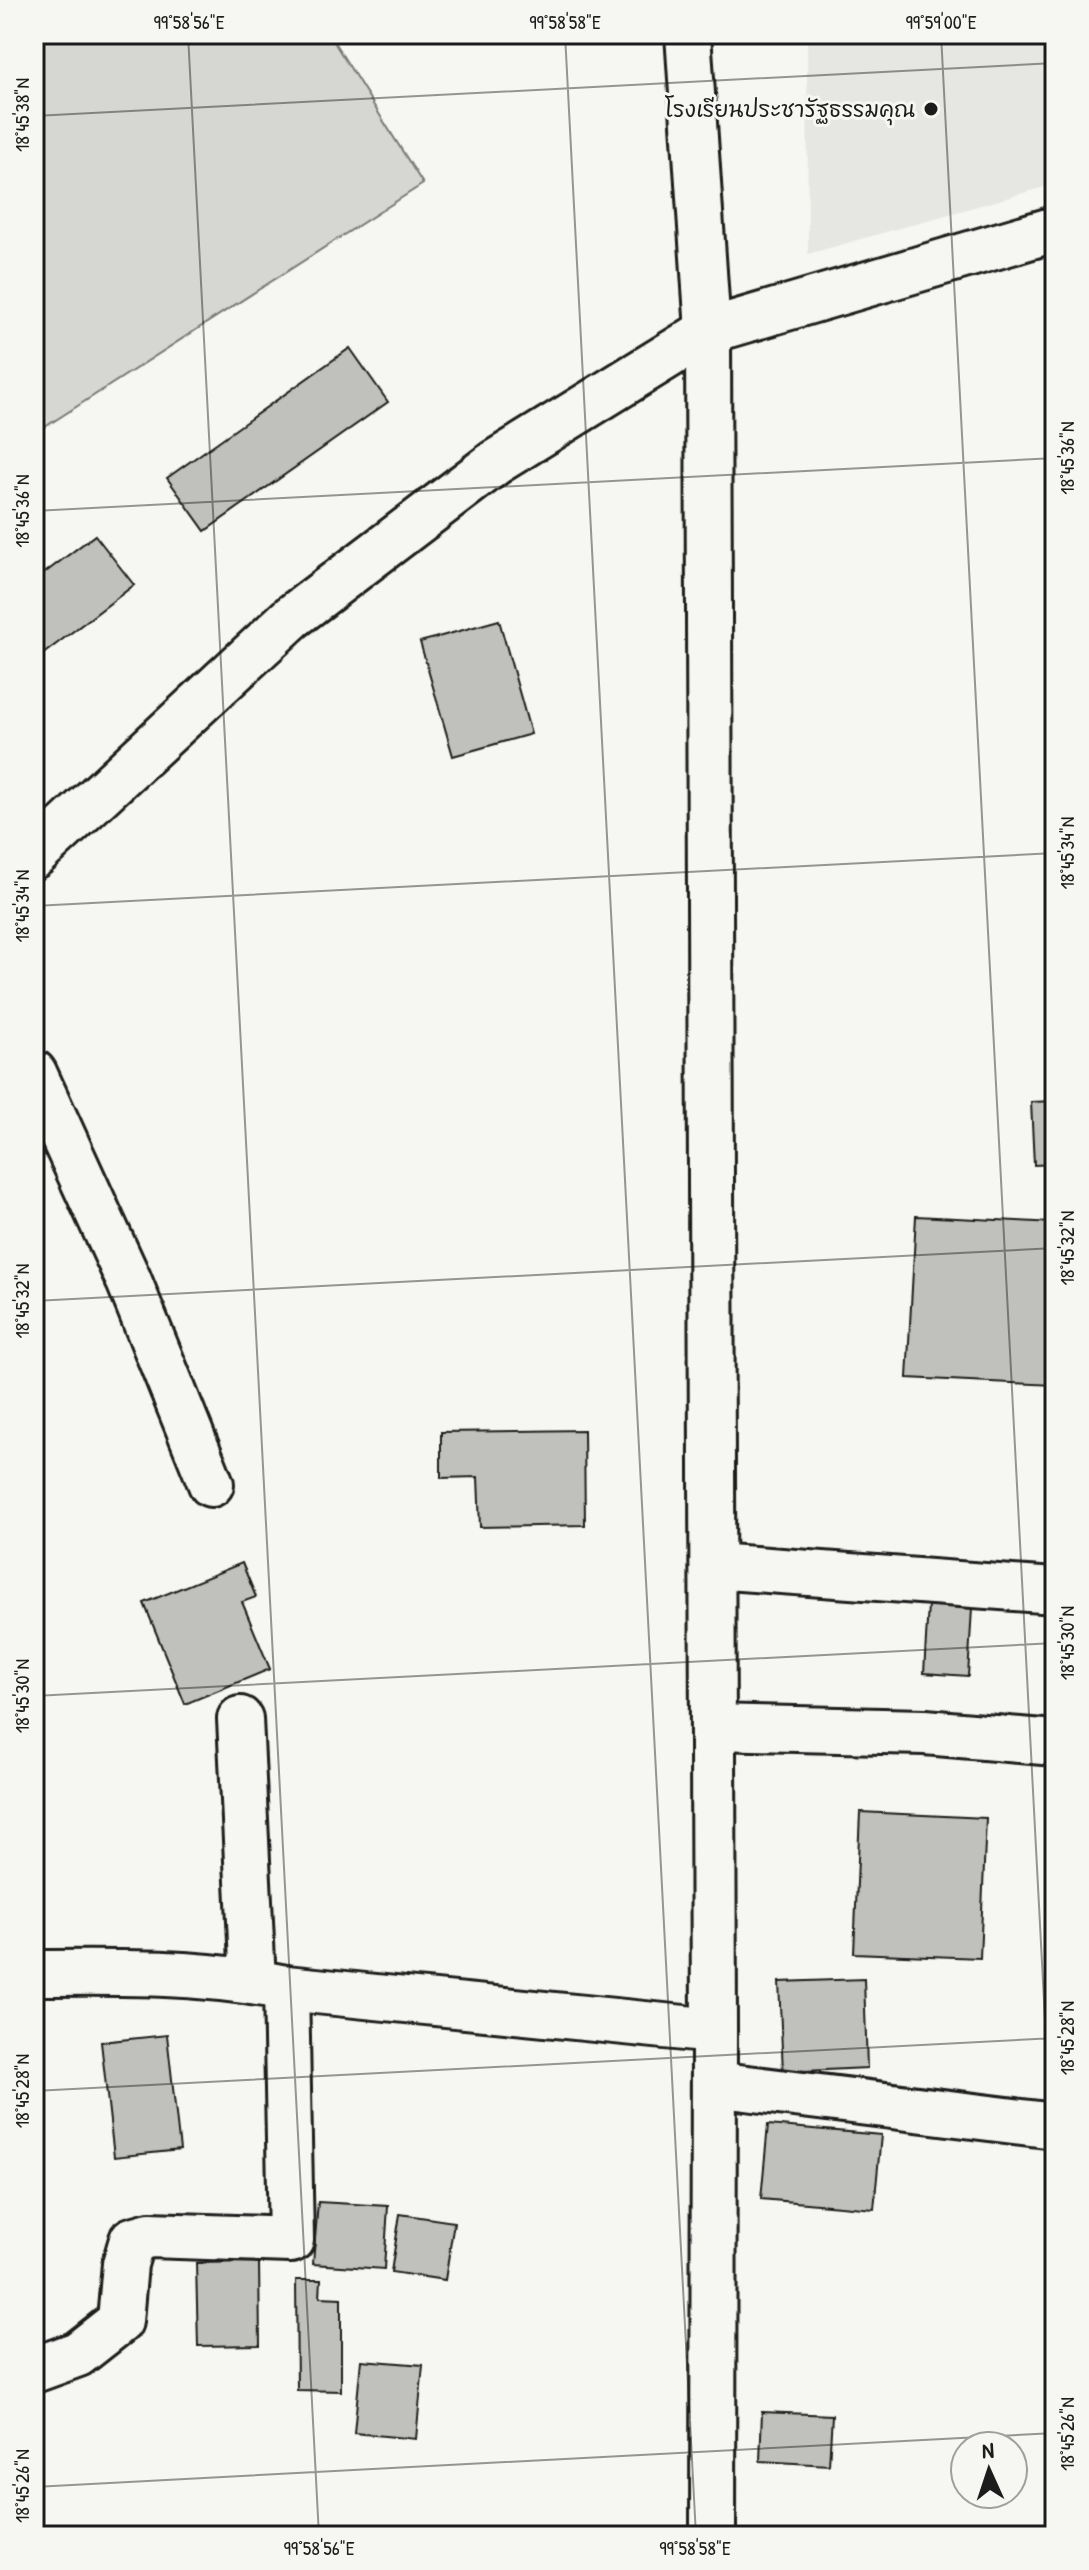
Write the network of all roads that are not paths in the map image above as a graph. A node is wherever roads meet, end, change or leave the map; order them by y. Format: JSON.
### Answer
{"nodes":[{"id":1,"x":688,"y":34,"type":"edge"},
{"id":2,"x":1055,"y":229,"type":"edge"},
{"id":3,"x":708,"y":331,"type":"junction"},
{"id":4,"x":34,"y":856,"type":"edge"},
{"id":5,"x":34,"y":1073,"type":"edge"},
{"id":6,"x":211,"y":1484,"type":"dead end"},
{"id":7,"x":713,"y":1566,"type":"junction"},
{"id":8,"x":1055,"y":1591,"type":"edge"},
{"id":9,"x":240,"y":1719,"type":"dead end"},
{"id":10,"x":713,"y":1727,"type":"junction"},
{"id":11,"x":1055,"y":1743,"type":"edge"},
{"id":12,"x":34,"y":1973,"type":"edge"},
{"id":13,"x":269,"y":1985,"type":"junction"},
{"id":14,"x":714,"y":2031,"type":"junction"},
{"id":15,"x":714,"y":2084,"type":"junction"},
{"id":16,"x":1055,"y":2126,"type":"edge"},
{"id":17,"x":34,"y":2370,"type":"edge"},
{"id":18,"x":713,"y":2536,"type":"edge"}],
"edges":[{"from":1,"to":3,"type":"street"},
{"from":2,"to":3,"type":"street"},
{"from":3,"to":4,"type":"street"},
{"from":3,"to":7,"type":"street"},
{"from":5,"to":6,"type":"street"},
{"from":7,"to":8,"type":"street"},
{"from":7,"to":10,"type":"street"},
{"from":9,"to":13,"type":"street"},
{"from":10,"to":11,"type":"street"},
{"from":10,"to":14,"type":"street"},
{"from":12,"to":13,"type":"street"},
{"from":13,"to":14,"type":"street"},
{"from":13,"to":17,"type":"street"},
{"from":14,"to":15,"type":"street"},
{"from":15,"to":16,"type":"street"},
{"from":15,"to":18,"type":"street"}]}
